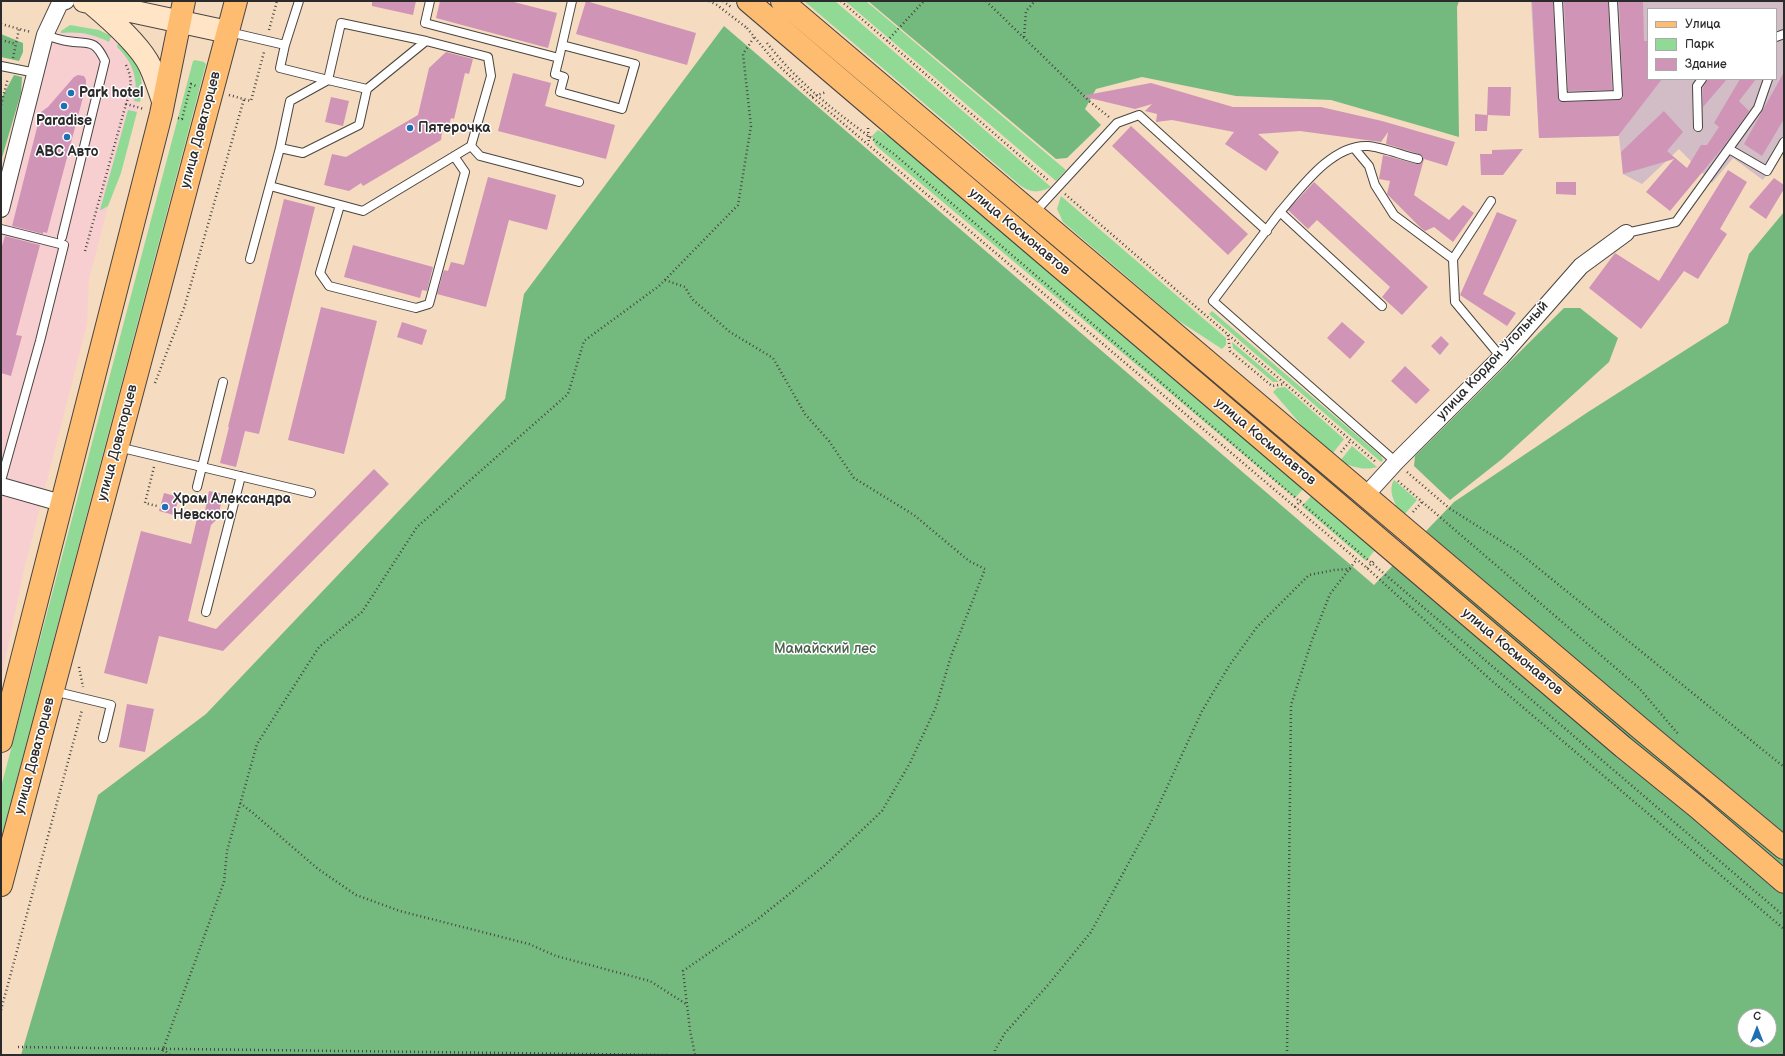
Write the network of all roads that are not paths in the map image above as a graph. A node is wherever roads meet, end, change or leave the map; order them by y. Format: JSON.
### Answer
{"nodes":[{"id":1,"x":66,"y":1,"type":"edge"},
{"id":2,"x":236,"y":1,"type":"edge"},
{"id":3,"x":250,"y":1,"type":"edge"},
{"id":4,"x":299,"y":1,"type":"edge"},
{"id":5,"x":430,"y":1,"type":"edge"},
{"id":6,"x":572,"y":1,"type":"edge"},
{"id":7,"x":782,"y":1,"type":"edge"},
{"id":8,"x":1558,"y":1,"type":"edge"},
{"id":9,"x":1614,"y":1,"type":"edge"},
{"id":10,"x":87,"y":2,"type":"edge"},
{"id":11,"x":741,"y":5,"type":"edge"},
{"id":12,"x":182,"y":11,"type":"edge"},
{"id":13,"x":228,"y":32,"type":"junction"},
{"id":14,"x":45,"y":35,"type":"junction"},
{"id":15,"x":426,"y":41,"type":"junction"},
{"id":16,"x":286,"y":45,"type":"junction"},
{"id":17,"x":562,"y":46,"type":"junction"},
{"id":18,"x":560,"y":58,"type":"junction"},
{"id":19,"x":1,"y":66,"type":"edge"},
{"id":20,"x":36,"y":73,"type":"junction"},
{"id":21,"x":328,"y":80,"type":"junction"},
{"id":22,"x":1701,"y":80,"type":"edge"},
{"id":23,"x":1768,"y":80,"type":"edge"},
{"id":24,"x":367,"y":89,"type":"junction"},
{"id":25,"x":163,"y":101,"type":"junction"},
{"id":26,"x":1698,"y":127,"type":"dead end"},
{"id":27,"x":1784,"y":142,"type":"edge"},
{"id":28,"x":471,"y":146,"type":"junction"},
{"id":29,"x":280,"y":148,"type":"junction"},
{"id":30,"x":1354,"y":148,"type":"junction"},
{"id":31,"x":1729,"y":149,"type":"junction"},
{"id":32,"x":454,"y":156,"type":"junction"},
{"id":33,"x":1418,"y":159,"type":"dead end"},
{"id":34,"x":579,"y":182,"type":"dead end"},
{"id":35,"x":270,"y":186,"type":"junction"},
{"id":36,"x":1491,"y":201,"type":"dead end"},
{"id":37,"x":340,"y":205,"type":"junction"},
{"id":38,"x":1,"y":209,"type":"edge"},
{"id":39,"x":1280,"y":212,"type":"junction"},
{"id":40,"x":1034,"y":213,"type":"junction"},
{"id":41,"x":1,"y":229,"type":"edge"},
{"id":42,"x":1267,"y":231,"type":"junction"},
{"id":43,"x":1626,"y":233,"type":"joint"},
{"id":44,"x":62,"y":237,"type":"dead end"},
{"id":45,"x":250,"y":259,"type":"dead end"},
{"id":46,"x":1453,"y":260,"type":"junction"},
{"id":47,"x":1382,"y":306,"type":"dead end"},
{"id":48,"x":1501,"y":357,"type":"junction"},
{"id":49,"x":223,"y":382,"type":"dead end"},
{"id":50,"x":117,"y":447,"type":"junction"},
{"id":51,"x":1391,"y":466,"type":"junction"},
{"id":52,"x":202,"y":467,"type":"junction"},
{"id":53,"x":241,"y":476,"type":"junction"},
{"id":54,"x":1,"y":481,"type":"edge"},
{"id":55,"x":1,"y":486,"type":"edge"},
{"id":56,"x":197,"y":487,"type":"dead end"},
{"id":57,"x":312,"y":493,"type":"dead end"},
{"id":58,"x":1366,"y":495,"type":"junction"},
{"id":59,"x":61,"y":503,"type":"junction"},
{"id":60,"x":206,"y":612,"type":"dead end"},
{"id":61,"x":52,"y":690,"type":"junction"},
{"id":62,"x":102,"y":738,"type":"dead end"},
{"id":63,"x":1,"y":741,"type":"edge"},
{"id":64,"x":1784,"y":848,"type":"edge"},
{"id":65,"x":1784,"y":882,"type":"edge"},
{"id":66,"x":1,"y":885,"type":"edge"}],
"edges":[{"from":1,"to":14,"type":"street"},
{"from":2,"to":13,"type":"main road","name":"улица Доваторцев"},
{"from":3,"to":13,"type":"main road"},
{"from":4,"to":16,"type":"lane"},
{"from":5,"to":18,"type":"lane"},
{"from":6,"to":17,"type":"lane"},
{"from":7,"to":40,"type":"main road","name":"улица Космонавтов"},
{"from":8,"to":9,"type":"lane"},
{"from":10,"to":12,"type":"street"},
{"from":10,"to":25,"type":"street"},
{"from":11,"to":65,"type":"main road","name":"улица Космонавтов"},
{"from":12,"to":13,"type":"street"},
{"from":12,"to":25,"type":"main road"},
{"from":13,"to":16,"type":"lane"},
{"from":13,"to":50,"type":"main road","name":"улица Доваторцев"},
{"from":14,"to":20,"type":"street"},
{"from":14,"to":44,"type":"lane"},
{"from":15,"to":21,"type":"lane"},
{"from":15,"to":24,"type":"lane"},
{"from":15,"to":28,"type":"lane"},
{"from":16,"to":21,"type":"lane"},
{"from":17,"to":18,"type":"lane"},
{"from":17,"to":18,"type":"lane"},
{"from":19,"to":20,"type":"lane"},
{"from":20,"to":38,"type":"street"},
{"from":21,"to":24,"type":"lane"},
{"from":21,"to":29,"type":"lane"},
{"from":22,"to":26,"type":"lane"},
{"from":23,"to":31,"type":"lane"},
{"from":24,"to":29,"type":"lane"},
{"from":25,"to":59,"type":"main road"},
{"from":27,"to":31,"type":"lane"},
{"from":28,"to":32,"type":"lane"},
{"from":28,"to":34,"type":"lane"},
{"from":29,"to":35,"type":"lane"},
{"from":30,"to":33,"type":"lane"},
{"from":30,"to":39,"type":"lane"},
{"from":30,"to":46,"type":"lane"},
{"from":31,"to":43,"type":"lane"},
{"from":32,"to":37,"type":"lane"},
{"from":32,"to":37,"type":"lane"},
{"from":35,"to":37,"type":"lane"},
{"from":35,"to":45,"type":"lane"},
{"from":36,"to":46,"type":"lane"},
{"from":39,"to":42,"type":"lane"},
{"from":39,"to":47,"type":"lane"},
{"from":40,"to":42,"type":"lane"},
{"from":40,"to":58,"type":"main road","name":"улица Космонавтов"},
{"from":41,"to":54,"type":"lane"},
{"from":42,"to":51,"type":"lane"},
{"from":43,"to":48,"type":"street","name":"улица Кордон Угольный"},
{"from":46,"to":48,"type":"lane"},
{"from":48,"to":51,"type":"street","name":"улица Кордон Угольный"},
{"from":49,"to":52,"type":"lane"},
{"from":50,"to":52,"type":"lane"},
{"from":50,"to":61,"type":"main road","name":"улица Доваторцев"},
{"from":51,"to":58,"type":"street","name":"улица Кордон Угольный"},
{"from":52,"to":53,"type":"lane"},
{"from":52,"to":56,"type":"lane"},
{"from":53,"to":57,"type":"lane"},
{"from":53,"to":60,"type":"lane"},
{"from":55,"to":59,"type":"street"},
{"from":58,"to":64,"type":"main road","name":"улица Космонавтов"},
{"from":59,"to":63,"type":"main road"},
{"from":61,"to":62,"type":"lane"},
{"from":61,"to":66,"type":"main road","name":"улица Доваторцев"}]}
